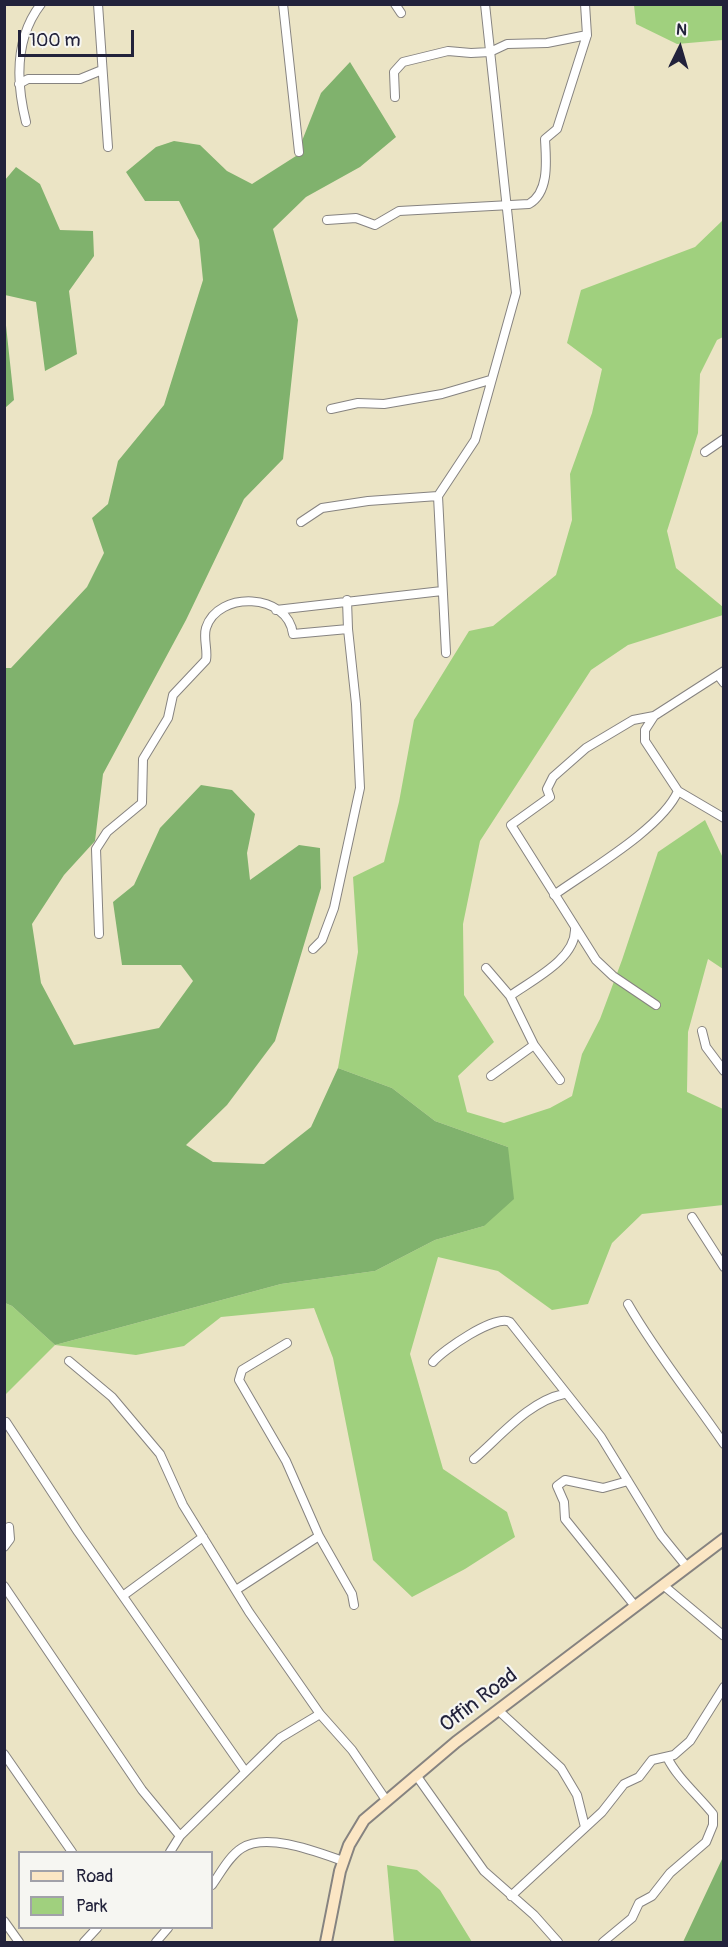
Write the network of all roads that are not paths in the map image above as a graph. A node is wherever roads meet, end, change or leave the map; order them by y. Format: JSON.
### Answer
{"nodes":[{"id":1,"x":41,"y":4,"type":"edge"},
{"id":2,"x":98,"y":4,"type":"edge"},
{"id":3,"x":283,"y":4,"type":"edge"},
{"id":4,"x":395,"y":4,"type":"edge"},
{"id":5,"x":485,"y":4,"type":"edge"},
{"id":6,"x":585,"y":4,"type":"edge"},
{"id":7,"x":401,"y":13,"type":"dead end"},
{"id":8,"x":587,"y":35,"type":"junction"},
{"id":9,"x":490,"y":52,"type":"junction"},
{"id":10,"x":102,"y":70,"type":"junction"},
{"id":11,"x":19,"y":84,"type":"junction"},
{"id":12,"x":394,"y":97,"type":"dead end"},
{"id":13,"x":26,"y":122,"type":"dead end"},
{"id":14,"x":108,"y":147,"type":"dead end"},
{"id":15,"x":299,"y":152,"type":"dead end"},
{"id":16,"x":506,"y":203,"type":"junction"},
{"id":17,"x":327,"y":220,"type":"dead end"},
{"id":18,"x":490,"y":380,"type":"junction"},
{"id":19,"x":331,"y":409,"type":"dead end"},
{"id":20,"x":723,"y":439,"type":"edge"},
{"id":21,"x":705,"y":452,"type":"dead end"},
{"id":22,"x":438,"y":496,"type":"junction"},
{"id":23,"x":302,"y":522,"type":"dead end"},
{"id":24,"x":442,"y":591,"type":"junction"},
{"id":25,"x":347,"y":600,"type":"junction"},
{"id":26,"x":276,"y":610,"type":"junction"},
{"id":27,"x":348,"y":629,"type":"junction"},
{"id":28,"x":446,"y":653,"type":"dead end"},
{"id":29,"x":721,"y":673,"type":"edge"},
{"id":30,"x":723,"y":683,"type":"edge"},
{"id":31,"x":654,"y":716,"type":"junction"},
{"id":32,"x":678,"y":791,"type":"junction"},
{"id":33,"x":723,"y":818,"type":"edge"},
{"id":34,"x":554,"y":895,"type":"junction"},
{"id":35,"x":575,"y":927,"type":"junction"},
{"id":36,"x":99,"y":934,"type":"dead end"},
{"id":37,"x":313,"y":949,"type":"dead end"},
{"id":38,"x":486,"y":968,"type":"dead end"},
{"id":39,"x":510,"y":996,"type":"junction"},
{"id":40,"x":656,"y":1005,"type":"dead end"},
{"id":41,"x":702,"y":1031,"type":"dead end"},
{"id":42,"x":534,"y":1046,"type":"junction"},
{"id":43,"x":723,"y":1071,"type":"edge"},
{"id":44,"x":491,"y":1076,"type":"dead end"},
{"id":45,"x":560,"y":1080,"type":"dead end"},
{"id":46,"x":692,"y":1217,"type":"dead end"},
{"id":47,"x":723,"y":1267,"type":"edge"},
{"id":48,"x":628,"y":1304,"type":"dead end"},
{"id":49,"x":287,"y":1343,"type":"dead end"},
{"id":50,"x":69,"y":1361,"type":"dead end"},
{"id":51,"x":433,"y":1362,"type":"dead end"},
{"id":52,"x":564,"y":1394,"type":"junction"},
{"id":53,"x":6,"y":1422,"type":"dead end"},
{"id":54,"x":723,"y":1444,"type":"edge"},
{"id":55,"x":474,"y":1459,"type":"dead end"},
{"id":56,"x":628,"y":1481,"type":"junction"},
{"id":57,"x":9,"y":1527,"type":"dead end"},
{"id":58,"x":319,"y":1536,"type":"junction"},
{"id":59,"x":203,"y":1537,"type":"junction"},
{"id":60,"x":723,"y":1539,"type":"edge"},
{"id":61,"x":4,"y":1547,"type":"edge"},
{"id":62,"x":687,"y":1567,"type":"junction"},
{"id":63,"x":663,"y":1585,"type":"junction"},
{"id":64,"x":4,"y":1586,"type":"edge"},
{"id":65,"x":236,"y":1590,"type":"junction"},
{"id":66,"x":124,"y":1595,"type":"junction"},
{"id":67,"x":354,"y":1605,"type":"dead end"},
{"id":68,"x":635,"y":1606,"type":"junction"},
{"id":69,"x":723,"y":1636,"type":"edge"},
{"id":70,"x":723,"y":1688,"type":"edge"},
{"id":71,"x":499,"y":1711,"type":"junction"},
{"id":72,"x":320,"y":1714,"type":"junction"},
{"id":73,"x":4,"y":1754,"type":"edge"},
{"id":74,"x":667,"y":1757,"type":"junction"},
{"id":75,"x":245,"y":1771,"type":"junction"},
{"id":76,"x":416,"y":1775,"type":"junction"},
{"id":77,"x":386,"y":1800,"type":"junction"},
{"id":78,"x":585,"y":1827,"type":"junction"},
{"id":79,"x":180,"y":1836,"type":"junction"},
{"id":80,"x":71,"y":1851,"type":"edge"},
{"id":81,"x":171,"y":1851,"type":"edge"},
{"id":82,"x":343,"y":1861,"type":"junction"},
{"id":83,"x":213,"y":1884,"type":"edge"},
{"id":84,"x":511,"y":1896,"type":"junction"},
{"id":85,"x":4,"y":1921,"type":"edge"},
{"id":86,"x":96,"y":1929,"type":"edge"},
{"id":87,"x":167,"y":1929,"type":"edge"},
{"id":88,"x":19,"y":1942,"type":"edge"},
{"id":89,"x":84,"y":1942,"type":"edge"},
{"id":90,"x":156,"y":1942,"type":"edge"},
{"id":91,"x":326,"y":1942,"type":"edge"},
{"id":92,"x":558,"y":1942,"type":"edge"},
{"id":93,"x":603,"y":1942,"type":"edge"}],
"edges":[{"from":1,"to":11,"type":"street"},
{"from":2,"to":10,"type":"street"},
{"from":3,"to":15,"type":"street"},
{"from":4,"to":7,"type":"street"},
{"from":5,"to":9,"type":"street"},
{"from":6,"to":8,"type":"street"},
{"from":8,"to":9,"type":"street"},
{"from":8,"to":16,"type":"street"},
{"from":9,"to":12,"type":"street"},
{"from":9,"to":16,"type":"street"},
{"from":10,"to":11,"type":"street"},
{"from":10,"to":14,"type":"street"},
{"from":11,"to":13,"type":"street"},
{"from":16,"to":17,"type":"street"},
{"from":16,"to":18,"type":"street"},
{"from":18,"to":19,"type":"street"},
{"from":18,"to":22,"type":"street"},
{"from":20,"to":21,"type":"street"},
{"from":22,"to":23,"type":"street"},
{"from":22,"to":24,"type":"street"},
{"from":24,"to":25,"type":"street"},
{"from":24,"to":28,"type":"street"},
{"from":25,"to":26,"type":"street"},
{"from":25,"to":27,"type":"street"},
{"from":26,"to":27,"type":"street"},
{"from":26,"to":36,"type":"street"},
{"from":27,"to":37,"type":"street"},
{"from":29,"to":30,"type":"street"},
{"from":29,"to":31,"type":"street"},
{"from":31,"to":32,"type":"street"},
{"from":31,"to":34,"type":"street"},
{"from":32,"to":33,"type":"street"},
{"from":32,"to":34,"type":"street"},
{"from":34,"to":35,"type":"street"},
{"from":35,"to":39,"type":"street"},
{"from":35,"to":40,"type":"street"},
{"from":38,"to":39,"type":"street"},
{"from":39,"to":42,"type":"street"},
{"from":41,"to":43,"type":"street"},
{"from":42,"to":44,"type":"street"},
{"from":42,"to":45,"type":"street"},
{"from":46,"to":47,"type":"street"},
{"from":48,"to":54,"type":"street"},
{"from":49,"to":58,"type":"street"},
{"from":50,"to":59,"type":"street"},
{"from":51,"to":52,"type":"street"},
{"from":52,"to":55,"type":"street"},
{"from":52,"to":56,"type":"street"},
{"from":53,"to":66,"type":"street"},
{"from":56,"to":62,"type":"street"},
{"from":56,"to":68,"type":"street"},
{"from":57,"to":61,"type":"street"},
{"from":58,"to":65,"type":"street"},
{"from":58,"to":67,"type":"street"},
{"from":59,"to":65,"type":"street"},
{"from":59,"to":66,"type":"street"},
{"from":60,"to":62,"type":"street","name":"Offin Road"},
{"from":62,"to":63,"type":"street","name":"Offin Road"},
{"from":63,"to":68,"type":"street","name":"Offin Road"},
{"from":63,"to":69,"type":"street"},
{"from":64,"to":79,"type":"street"},
{"from":65,"to":72,"type":"street"},
{"from":66,"to":75,"type":"street"},
{"from":68,"to":71,"type":"street","name":"Offin Road"},
{"from":70,"to":74,"type":"street"},
{"from":71,"to":76,"type":"street","name":"Offin Road"},
{"from":71,"to":78,"type":"street"},
{"from":72,"to":75,"type":"street"},
{"from":72,"to":77,"type":"street"},
{"from":73,"to":80,"type":"street"},
{"from":74,"to":78,"type":"street"},
{"from":74,"to":93,"type":"street"},
{"from":75,"to":79,"type":"street"},
{"from":76,"to":77,"type":"street","name":"Offin Road"},
{"from":76,"to":84,"type":"street"},
{"from":77,"to":82,"type":"street","name":"Offin Road"},
{"from":78,"to":84,"type":"street"},
{"from":79,"to":81,"type":"street"},
{"from":82,"to":83,"type":"street"},
{"from":82,"to":91,"type":"street","name":"Offin Road"},
{"from":84,"to":92,"type":"street"},
{"from":85,"to":88,"type":"street"},
{"from":86,"to":89,"type":"street"},
{"from":87,"to":90,"type":"street"}]}
